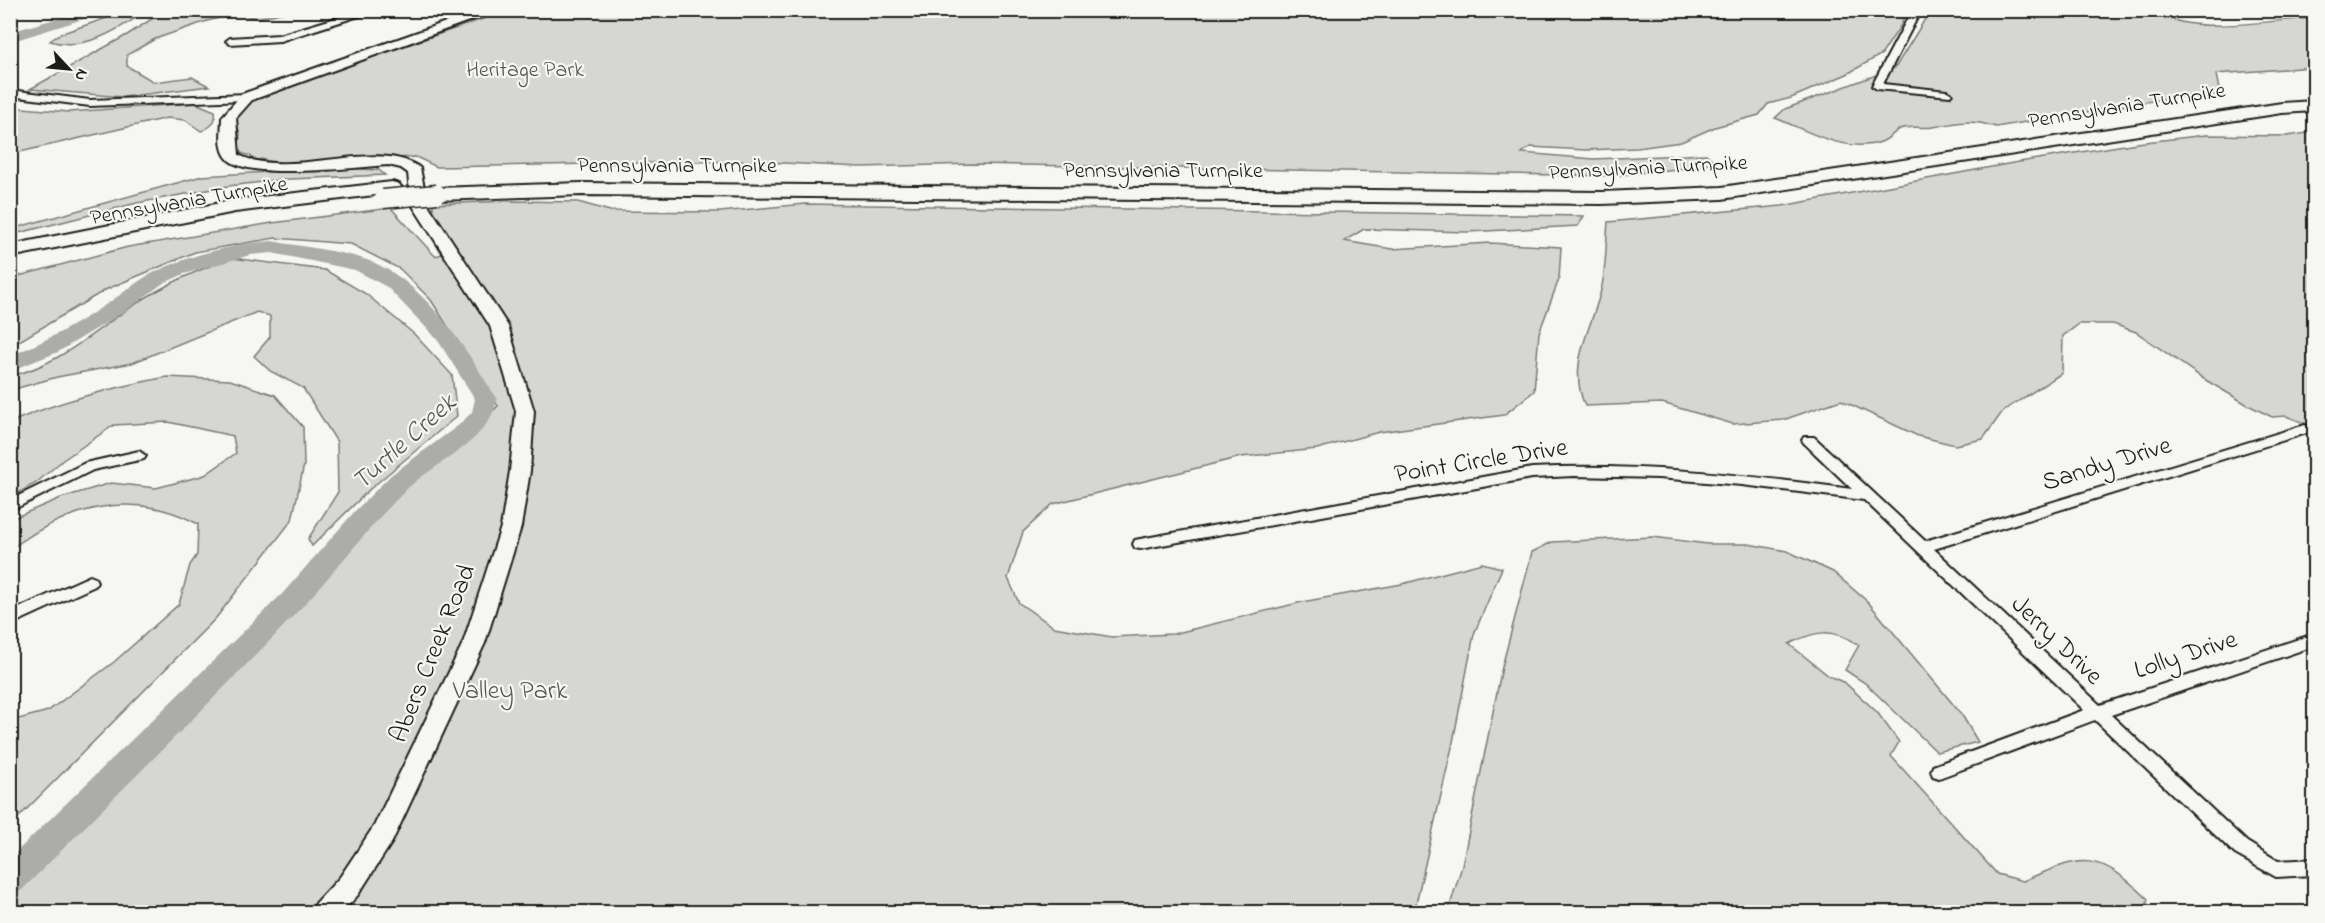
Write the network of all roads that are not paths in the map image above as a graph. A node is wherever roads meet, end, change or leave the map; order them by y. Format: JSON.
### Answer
{"nodes":[{"id":1,"x":374,"y":10,"type":"edge"},
{"id":2,"x":493,"y":10,"type":"edge"},
{"id":3,"x":1917,"y":10,"type":"edge"},
{"id":4,"x":230,"y":41,"type":"dead end"},
{"id":5,"x":10,"y":93,"type":"edge"},
{"id":6,"x":1947,"y":94,"type":"dead end"},
{"id":7,"x":247,"y":97,"type":"junction"},
{"id":8,"x":2314,"y":99,"type":"edge"},
{"id":9,"x":2314,"y":106,"type":"edge"},
{"id":10,"x":441,"y":189,"type":"junction"},
{"id":11,"x":388,"y":194,"type":"junction"},
{"id":12,"x":10,"y":251,"type":"edge"},
{"id":13,"x":10,"y":260,"type":"edge"},
{"id":14,"x":2305,"y":429,"type":"dead end"},
{"id":15,"x":1809,"y":440,"type":"dead end"},
{"id":16,"x":139,"y":456,"type":"dead end"},
{"id":17,"x":1868,"y":496,"type":"junction"},
{"id":18,"x":10,"y":506,"type":"edge"},
{"id":19,"x":1140,"y":544,"type":"dead end"},
{"id":20,"x":1923,"y":547,"type":"junction"},
{"id":21,"x":90,"y":582,"type":"dead end"},
{"id":22,"x":10,"y":619,"type":"edge"},
{"id":23,"x":2314,"y":640,"type":"edge"},
{"id":24,"x":2096,"y":713,"type":"junction"},
{"id":25,"x":1939,"y":771,"type":"dead end"},
{"id":26,"x":2314,"y":867,"type":"edge"},
{"id":27,"x":325,"y":912,"type":"edge"}],
"edges":[{"from":1,"to":4,"type":"street"},
{"from":2,"to":7,"type":"street"},
{"from":3,"to":6,"type":"street"},
{"from":5,"to":7,"type":"street"},
{"from":7,"to":27,"type":"street","name":"Abers Creek Road"},
{"from":8,"to":10,"type":"highway","name":"Pennsylvania Turnpike"},
{"from":9,"to":10,"type":"highway","name":"Pennsylvania Turnpike"},
{"from":10,"to":11,"type":"highway","name":"Pennsylvania Turnpike","bridge":true},
{"from":11,"to":12,"type":"highway","name":"Pennsylvania Turnpike"},
{"from":11,"to":13,"type":"highway","name":"Pennsylvania Turnpike"},
{"from":14,"to":20,"type":"street","name":"Sandy Drive"},
{"from":15,"to":17,"type":"street","name":"Jerry Drive"},
{"from":16,"to":18,"type":"street"},
{"from":17,"to":19,"type":"street","name":"Point Circle Drive"},
{"from":17,"to":20,"type":"street","name":"Jerry Drive"},
{"from":20,"to":24,"type":"street","name":"Jerry Drive"},
{"from":21,"to":22,"type":"street"},
{"from":23,"to":24,"type":"street","name":"Lolly Drive"},
{"from":24,"to":25,"type":"street","name":"Lolly Drive"},
{"from":24,"to":26,"type":"street","name":"Jerry Drive"}]}
